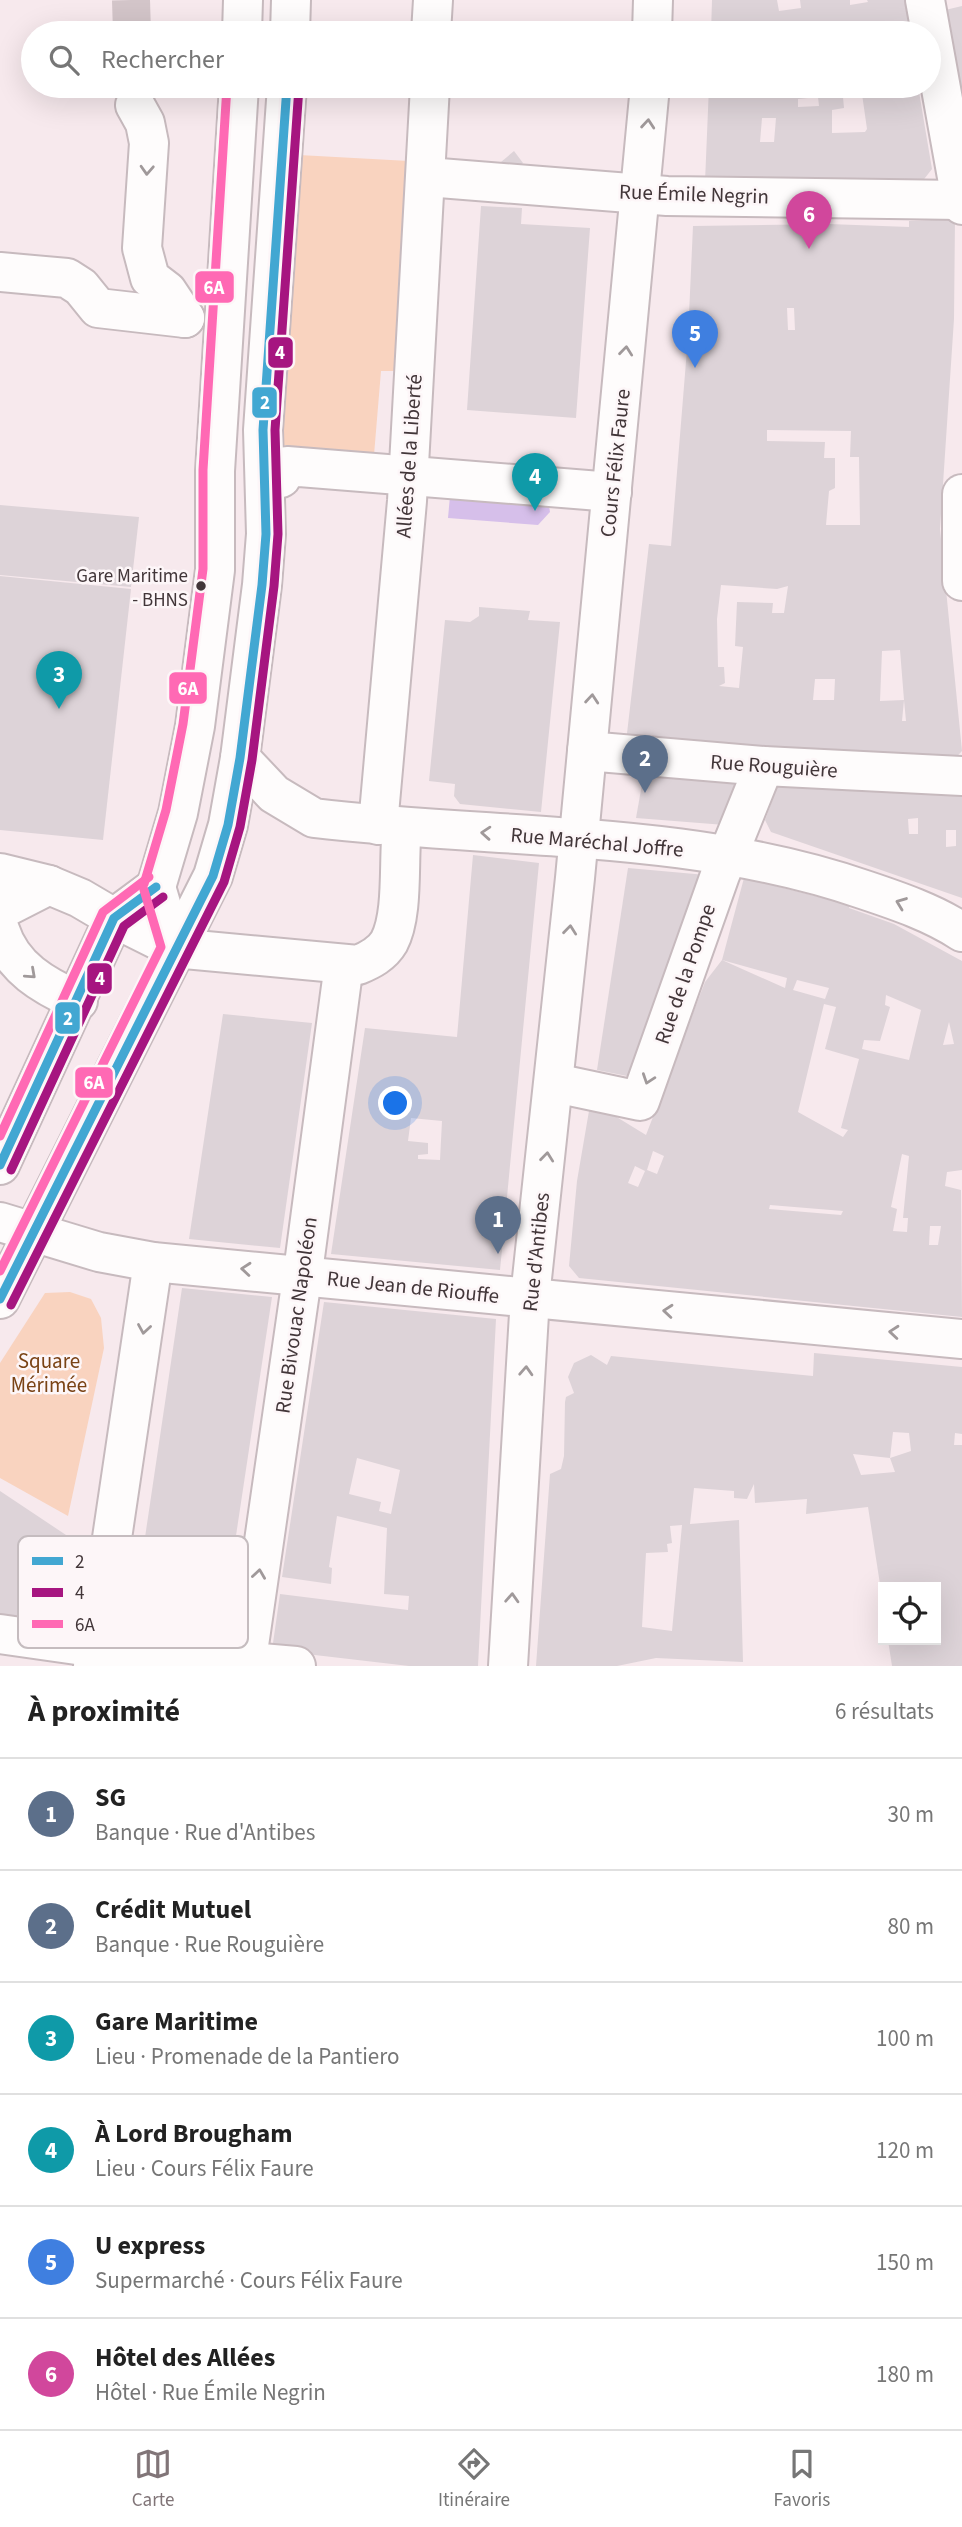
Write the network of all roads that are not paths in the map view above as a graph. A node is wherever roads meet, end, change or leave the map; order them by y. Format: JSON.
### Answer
{"nodes":[{"id":1,"x":243,"y":0,"type":"edge"},
{"id":2,"x":291,"y":0,"type":"edge"},
{"id":3,"x":433,"y":0,"type":"edge"},
{"id":4,"x":653,"y":0,"type":"edge"},
{"id":5,"x":932,"y":1,"type":"edge"},
{"id":6,"x":242,"y":21,"type":"edge"},
{"id":7,"x":290,"y":21,"type":"edge"},
{"id":8,"x":432,"y":21,"type":"edge"},
{"id":9,"x":652,"y":21,"type":"edge"},
{"id":10,"x":935,"y":21,"type":"edge"},
{"id":11,"x":941,"y":54,"type":"edge"},
{"id":12,"x":238,"y":98,"type":"edge"},
{"id":13,"x":286,"y":98,"type":"edge"},
{"id":14,"x":430,"y":98,"type":"edge"},
{"id":15,"x":649,"y":98,"type":"edge"},
{"id":16,"x":135,"y":104,"type":"dead end"},
{"id":17,"x":955,"y":137,"type":"edge"},
{"id":18,"x":427,"y":177,"type":"junction"},
{"id":19,"x":642,"y":194,"type":"junction"},
{"id":20,"x":961,"y":202,"type":"edge"},
{"id":21,"x":0,"y":272,"type":"edge"},
{"id":22,"x":408,"y":475,"type":"junction"},
{"id":23,"x":281,"y":478,"type":"dead end"},
{"id":24,"x":612,"y":492,"type":"junction"},
{"id":25,"x":962,"y":494,"type":"edge"},
{"id":26,"x":962,"y":581,"type":"edge"},
{"id":27,"x":587,"y":751,"type":"junction"},
{"id":28,"x":240,"y":758,"type":"junction"},
{"id":29,"x":764,"y":766,"type":"junction"},
{"id":30,"x":962,"y":776,"type":"edge"},
{"id":31,"x":390,"y":826,"type":"junction"},
{"id":32,"x":579,"y":840,"type":"junction"},
{"id":33,"x":729,"y":854,"type":"junction"},
{"id":34,"x":0,"y":873,"type":"edge"},
{"id":35,"x":49,"y":885,"type":"junction"},
{"id":36,"x":156,"y":887,"type":"junction"},
{"id":37,"x":0,"y":910,"type":"edge"},
{"id":38,"x":114,"y":918,"type":"junction"},
{"id":39,"x":0,"y":932,"type":"edge"},
{"id":40,"x":962,"y":932,"type":"edge"},
{"id":41,"x":174,"y":948,"type":"junction"},
{"id":42,"x":344,"y":964,"type":"junction"},
{"id":43,"x":78,"y":1001,"type":"junction"},
{"id":44,"x":555,"y":1083,"type":"junction"},
{"id":45,"x":0,"y":1165,"type":"edge"},
{"id":46,"x":17,"y":1227,"type":"edge"},
{"id":47,"x":153,"y":1262,"type":"junction"},
{"id":48,"x":302,"y":1275,"type":"junction"},
{"id":49,"x":530,"y":1297,"type":"junction"},
{"id":50,"x":0,"y":1299,"type":"edge"},
{"id":51,"x":962,"y":1339,"type":"edge"},
{"id":52,"x":113,"y":1536,"type":"edge"},
{"id":53,"x":0,"y":1634,"type":"edge"},
{"id":54,"x":18,"y":1638,"type":"edge"},
{"id":55,"x":58,"y":1648,"type":"edge"},
{"id":56,"x":95,"y":1657,"type":"edge"},
{"id":57,"x":246,"y":1664,"type":"edge"},
{"id":58,"x":296,"y":1666,"type":"edge"},
{"id":59,"x":508,"y":1666,"type":"edge"}],
"edges":[{"from":1,"to":6,"type":"street"},
{"from":2,"to":7,"type":"street"},
{"from":3,"to":8,"type":"street"},
{"from":4,"to":9,"type":"street"},
{"from":5,"to":10,"type":"street"},
{"from":11,"to":17,"type":"street"},
{"from":12,"to":36,"type":"street"},
{"from":13,"to":28,"type":"street"},
{"from":14,"to":18,"type":"street","name":"Allées de la Liberté"},
{"from":19,"to":15,"type":"street","name":"Cours Félix Faure","one_way":true},
{"from":16,"to":21,"type":"street","one_way":true},
{"from":17,"to":20,"type":"street"},
{"from":18,"to":19,"type":"street","name":"Rue Émile Negrin"},
{"from":18,"to":22,"type":"street","name":"Allées de la Liberté"},
{"from":19,"to":20,"type":"street","name":"Rue Émile Negrin"},
{"from":24,"to":19,"type":"street","name":"Cours Félix Faure","one_way":true},
{"from":22,"to":23,"type":"street"},
{"from":22,"to":24,"type":"street"},
{"from":22,"to":31,"type":"street","name":"Allées de la Liberté"},
{"from":27,"to":24,"type":"street","name":"Cours Félix Faure","one_way":true},
{"from":25,"to":26,"type":"street"},
{"from":27,"to":29,"type":"street","name":"Rue Rouguière"},
{"from":27,"to":32,"type":"street","name":"Cours Félix Faure"},
{"from":28,"to":31,"type":"street","name":"Rue Maréchal Joffre"},
{"from":28,"to":41,"type":"street"},
{"from":29,"to":30,"type":"street","name":"Rue Rouguière"},
{"from":29,"to":33,"type":"street","name":"Rue de la Pompe"},
{"from":32,"to":31,"type":"street","name":"Rue Maréchal Joffre","one_way":true},
{"from":31,"to":42,"type":"street","name":"Allées de la Liberté"},
{"from":32,"to":33,"type":"street","name":"Rue Maréchal Joffre"},
{"from":44,"to":32,"type":"street","name":"Rue d'Antibes","one_way":true},
{"from":40,"to":33,"type":"street","name":"Rue Maréchal Joffre","one_way":true},
{"from":33,"to":44,"type":"street","name":"Rue de la Pompe","one_way":true},
{"from":34,"to":35,"type":"street"},
{"from":35,"to":37,"type":"street"},
{"from":35,"to":38,"type":"street"},
{"from":36,"to":38,"type":"street"},
{"from":36,"to":41,"type":"street"},
{"from":38,"to":41,"type":"street"},
{"from":38,"to":43,"type":"street"},
{"from":39,"to":43,"type":"street","one_way":true},
{"from":41,"to":42,"type":"street"},
{"from":41,"to":46,"type":"street"},
{"from":42,"to":48,"type":"street","name":"Rue Bivouac Napoléon"},
{"from":43,"to":45,"type":"street"},
{"from":49,"to":44,"type":"street","name":"Rue d'Antibes","one_way":true},
{"from":46,"to":47,"type":"street","name":"Rue Jean de Riouffe"},
{"from":46,"to":50,"type":"street"},
{"from":48,"to":47,"type":"street","name":"Rue Jean de Riouffe","one_way":true},
{"from":47,"to":52,"type":"street","one_way":true},
{"from":48,"to":49,"type":"street","name":"Rue Jean de Riouffe"},
{"from":57,"to":48,"type":"street","name":"Rue Bivouac Napoléon","one_way":true},
{"from":51,"to":49,"type":"street","name":"Rue Jean de Riouffe","one_way":true},
{"from":59,"to":49,"type":"street","name":"Rue d'Antibes","one_way":true},
{"from":53,"to":54,"type":"street"},
{"from":55,"to":56,"type":"street"},
{"from":56,"to":57,"type":"street"},
{"from":57,"to":58,"type":"street"}]}
